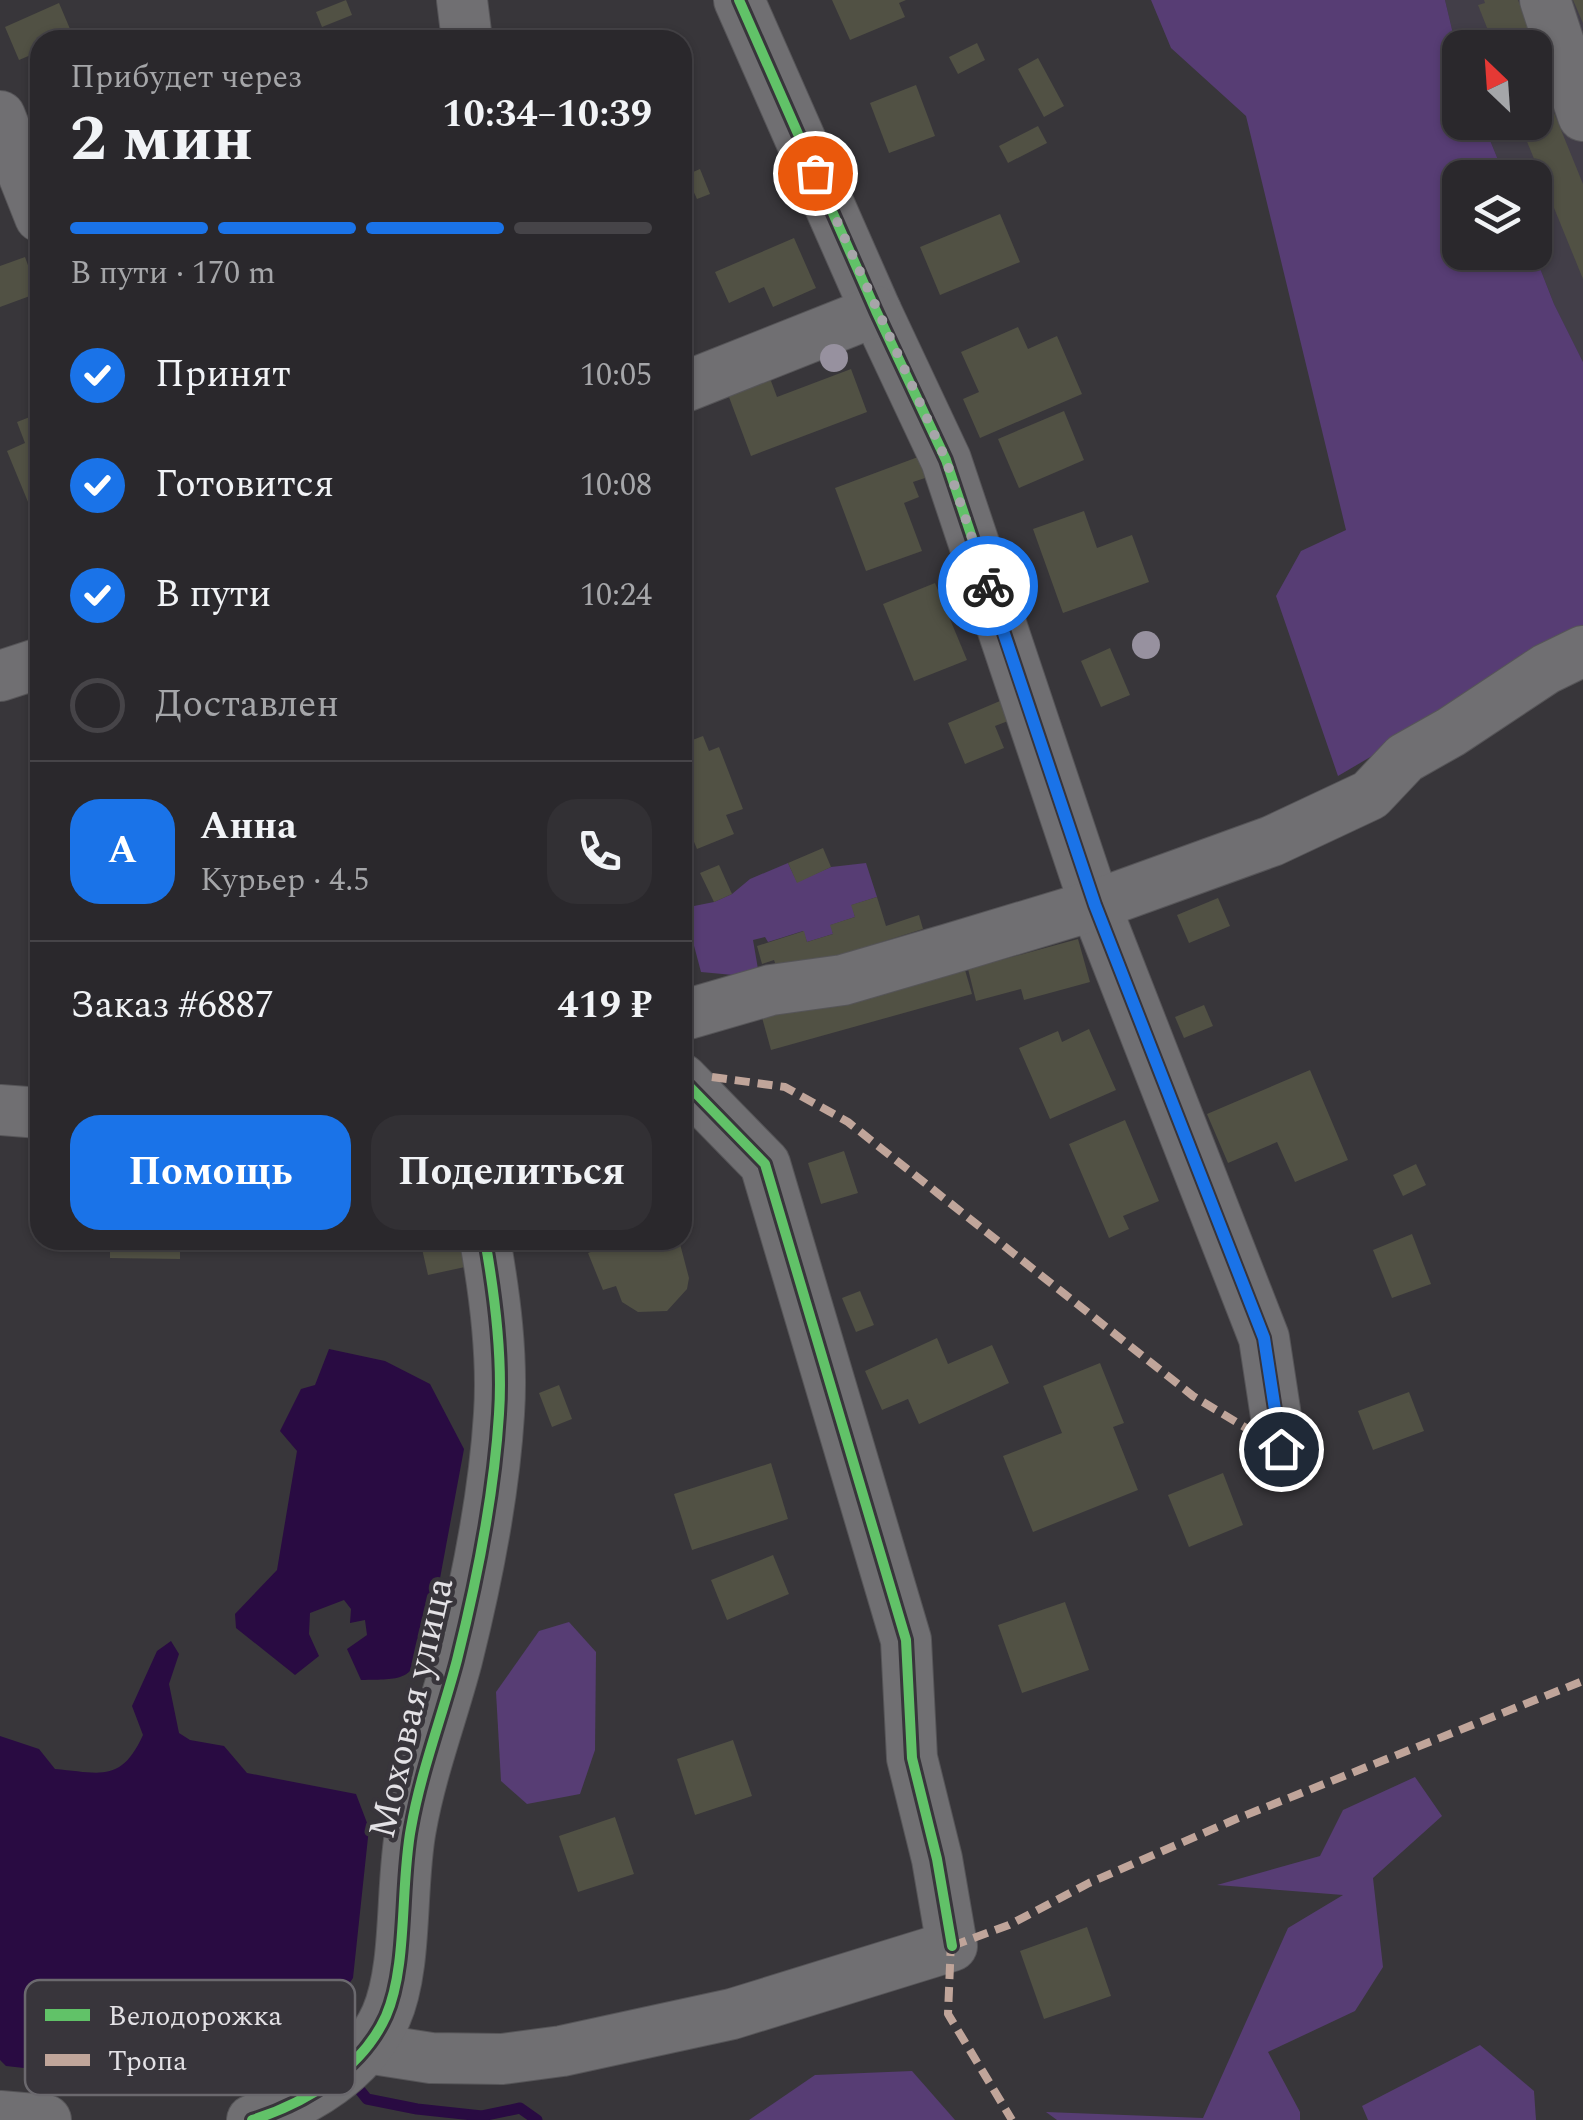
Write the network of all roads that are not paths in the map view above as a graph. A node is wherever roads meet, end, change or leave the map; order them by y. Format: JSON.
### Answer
{"nodes":[{"id":1,"x":462,"y":0,"type":"edge"},
{"id":2,"x":739,"y":0,"type":"edge"},
{"id":3,"x":1544,"y":0,"type":"edge"},
{"id":4,"x":466,"y":30,"type":"edge"},
{"id":5,"x":0,"y":116,"type":"edge"},
{"id":6,"x":1583,"y":116,"type":"edge"},
{"id":7,"x":30,"y":191,"type":"edge"},
{"id":8,"x":876,"y":311,"type":"junction"},
{"id":9,"x":692,"y":384,"type":"edge"},
{"id":10,"x":1583,"y":651,"type":"edge"},
{"id":11,"x":30,"y":666,"type":"edge"},
{"id":12,"x":0,"y":676,"type":"edge"},
{"id":13,"x":1095,"y":905,"type":"junction"},
{"id":14,"x":692,"y":1006,"type":"edge"},
{"id":15,"x":692,"y":1026,"type":"edge"},
{"id":16,"x":692,"y":1088,"type":"edge"},
{"id":17,"x":0,"y":1110,"type":"edge"},
{"id":18,"x":30,"y":1112,"type":"edge"},
{"id":19,"x":726,"y":1120,"type":"junction"},
{"id":20,"x":487,"y":1250,"type":"edge"},
{"id":21,"x":1281,"y":1449,"type":"dead end"},
{"id":22,"x":366,"y":2048,"type":"junction"},
{"id":23,"x":355,"y":2058,"type":"edge"},
{"id":24,"x":308,"y":2095,"type":"edge"},
{"id":25,"x":0,"y":2116,"type":"edge"},
{"id":26,"x":46,"y":2120,"type":"edge"},
{"id":27,"x":252,"y":2120,"type":"edge"}],
"edges":[{"from":1,"to":4,"type":"street"},
{"from":2,"to":8,"type":"street"},
{"from":3,"to":6,"type":"street"},
{"from":5,"to":7,"type":"street"},
{"from":8,"to":9,"type":"street"},
{"from":8,"to":13,"type":"street"},
{"from":10,"to":13,"type":"street"},
{"from":11,"to":12,"type":"street"},
{"from":13,"to":14,"type":"street"},
{"from":13,"to":21,"type":"street"},
{"from":15,"to":19,"type":"street"},
{"from":16,"to":19,"type":"street"},
{"from":17,"to":18,"type":"street"},
{"from":19,"to":22,"type":"street"},
{"from":20,"to":22,"type":"street","name":"Моховая улица"},
{"from":22,"to":23,"type":"street","name":"Моховая улица"},
{"from":24,"to":27,"type":"street","name":"Моховая улица"},
{"from":25,"to":26,"type":"street"}]}
